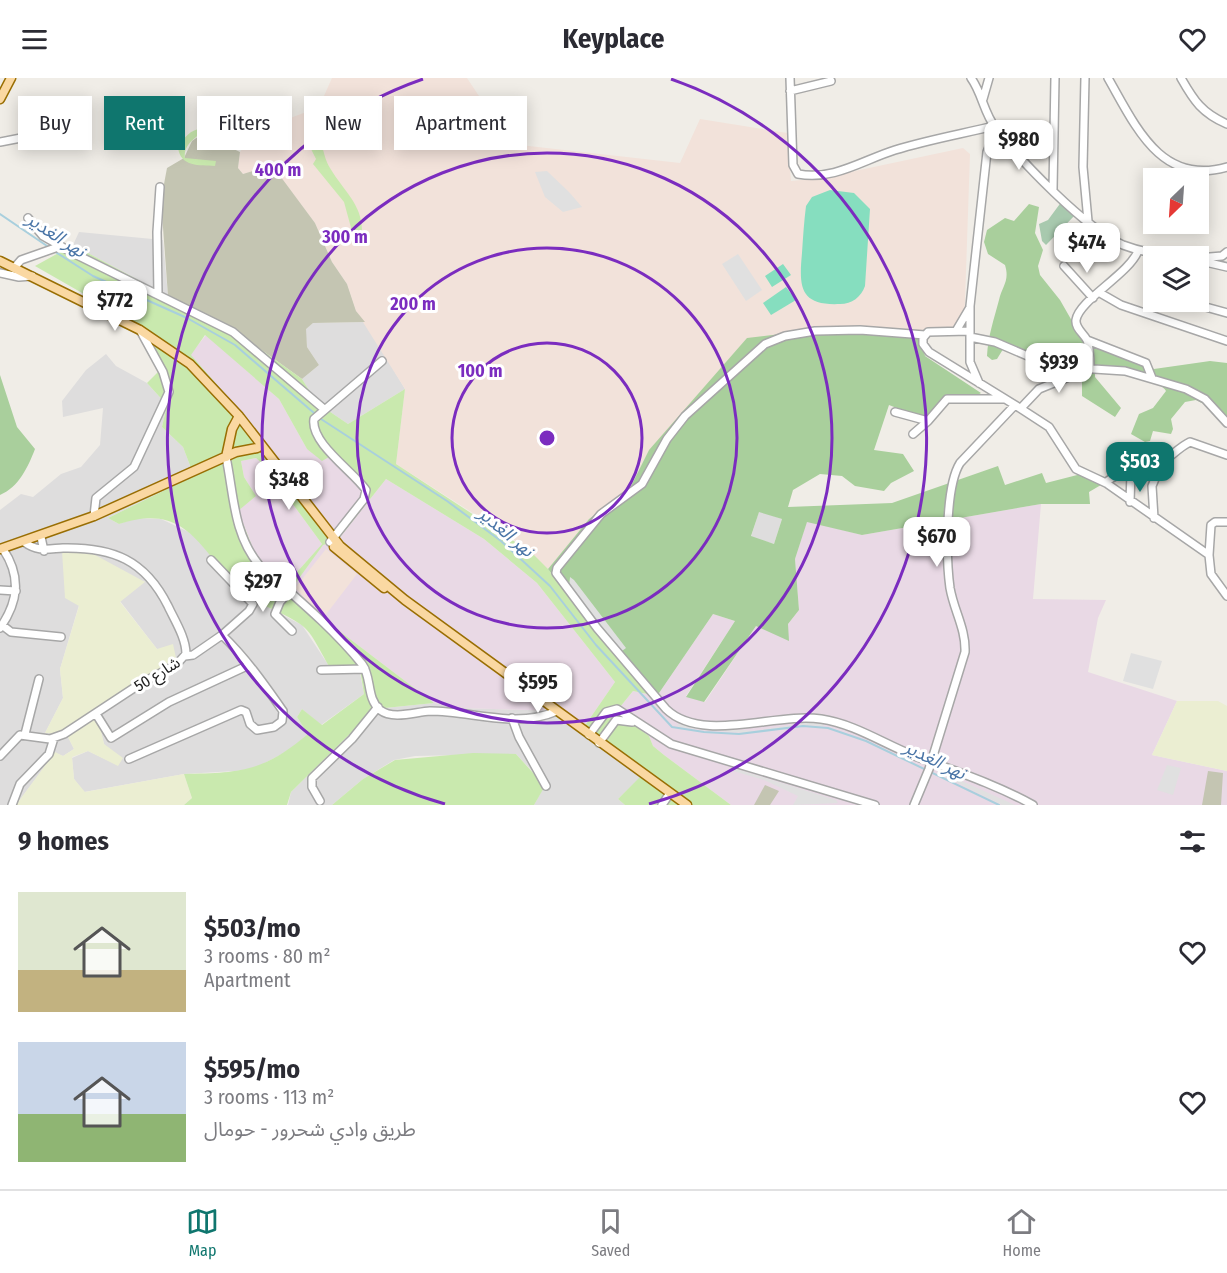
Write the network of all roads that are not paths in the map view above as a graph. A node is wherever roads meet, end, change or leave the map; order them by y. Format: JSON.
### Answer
{"nodes":[{"id":1,"x":11,"y":78,"type":"edge"},
{"id":2,"x":790,"y":78,"type":"edge"},
{"id":3,"x":971,"y":78,"type":"edge"},
{"id":4,"x":989,"y":78,"type":"edge"},
{"id":5,"x":1055,"y":78,"type":"edge"},
{"id":6,"x":1084,"y":78,"type":"edge"},
{"id":7,"x":1108,"y":78,"type":"edge"},
{"id":8,"x":1181,"y":78,"type":"edge"},
{"id":9,"x":831,"y":81,"type":"dead end"},
{"id":10,"x":790,"y":91,"type":"junction"},
{"id":11,"x":0,"y":99,"type":"edge"},
{"id":12,"x":983,"y":99,"type":"junction"},
{"id":13,"x":1227,"y":124,"type":"edge"},
{"id":14,"x":994,"y":126,"type":"junction"},
{"id":15,"x":1003,"y":136,"type":"junction"},
{"id":16,"x":18,"y":139,"type":"edge"},
{"id":17,"x":0,"y":142,"type":"edge"},
{"id":18,"x":1227,"y":167,"type":"edge"},
{"id":19,"x":160,"y":187,"type":"dead end"},
{"id":20,"x":1053,"y":189,"type":"junction"},
{"id":21,"x":28,"y":218,"type":"dead end"},
{"id":22,"x":1088,"y":220,"type":"junction"},
{"id":23,"x":60,"y":246,"type":"junction"},
{"id":24,"x":1138,"y":251,"type":"junction"},
{"id":25,"x":1143,"y":252,"type":"edge"},
{"id":26,"x":1227,"y":252,"type":"edge"},
{"id":27,"x":1209,"y":258,"type":"edge"},
{"id":28,"x":0,"y":261,"type":"edge"},
{"id":29,"x":1209,"y":262,"type":"edge"},
{"id":30,"x":1064,"y":266,"type":"dead end"},
{"id":31,"x":1227,"y":267,"type":"edge"},
{"id":32,"x":14,"y":268,"type":"junction"},
{"id":33,"x":0,"y":273,"type":"edge"},
{"id":34,"x":32,"y":276,"type":"junction"},
{"id":35,"x":158,"y":294,"type":"junction"},
{"id":36,"x":1096,"y":295,"type":"junction"},
{"id":37,"x":970,"y":306,"type":"junction"},
{"id":38,"x":1209,"y":308,"type":"edge"},
{"id":39,"x":1227,"y":313,"type":"edge"},
{"id":40,"x":140,"y":330,"type":"junction"},
{"id":41,"x":956,"y":331,"type":"junction"},
{"id":42,"x":970,"y":334,"type":"junction"},
{"id":43,"x":925,"y":335,"type":"junction"},
{"id":44,"x":1087,"y":340,"type":"junction"},
{"id":45,"x":1227,"y":341,"type":"edge"},
{"id":46,"x":381,"y":361,"type":"dead end"},
{"id":47,"x":971,"y":365,"type":"junction"},
{"id":48,"x":1090,"y":368,"type":"junction"},
{"id":49,"x":1078,"y":369,"type":"junction"},
{"id":50,"x":959,"y":371,"type":"junction"},
{"id":51,"x":1152,"y":378,"type":"junction"},
{"id":52,"x":980,"y":386,"type":"junction"},
{"id":53,"x":1003,"y":399,"type":"junction"},
{"id":54,"x":1018,"y":407,"type":"junction"},
{"id":55,"x":323,"y":410,"type":"junction"},
{"id":56,"x":895,"y":412,"type":"dead end"},
{"id":57,"x":237,"y":418,"type":"junction"},
{"id":58,"x":928,"y":421,"type":"junction"},
{"id":59,"x":1227,"y":423,"type":"edge"},
{"id":60,"x":913,"y":434,"type":"dead end"},
{"id":61,"x":257,"y":448,"type":"junction"},
{"id":62,"x":1227,"y":455,"type":"edge"},
{"id":63,"x":226,"y":457,"type":"junction"},
{"id":64,"x":271,"y":462,"type":"junction"},
{"id":65,"x":1156,"y":466,"type":"junction"},
{"id":66,"x":1131,"y":473,"type":"junction"},
{"id":67,"x":1106,"y":483,"type":"junction"},
{"id":68,"x":1130,"y":502,"type":"junction"},
{"id":69,"x":94,"y":516,"type":"junction"},
{"id":70,"x":1154,"y":518,"type":"junction"},
{"id":71,"x":1227,"y":522,"type":"edge"},
{"id":72,"x":41,"y":537,"type":"junction"},
{"id":73,"x":331,"y":540,"type":"junction"},
{"id":74,"x":24,"y":542,"type":"junction"},
{"id":75,"x":2,"y":549,"type":"edge"},
{"id":76,"x":44,"y":551,"type":"junction"},
{"id":77,"x":1209,"y":555,"type":"junction"},
{"id":78,"x":211,"y":560,"type":"dead end"},
{"id":79,"x":0,"y":590,"type":"edge"},
{"id":80,"x":16,"y":591,"type":"junction"},
{"id":81,"x":289,"y":592,"type":"junction"},
{"id":82,"x":1227,"y":596,"type":"edge"},
{"id":83,"x":1,"y":626,"type":"edge"},
{"id":84,"x":292,"y":631,"type":"dead end"},
{"id":85,"x":222,"y":635,"type":"junction"},
{"id":86,"x":61,"y":637,"type":"dead end"},
{"id":87,"x":185,"y":656,"type":"junction"},
{"id":88,"x":249,"y":665,"type":"junction"},
{"id":89,"x":365,"y":669,"type":"junction"},
{"id":90,"x":321,"y":670,"type":"dead end"},
{"id":91,"x":39,"y":679,"type":"dead end"},
{"id":92,"x":378,"y":707,"type":"junction"},
{"id":93,"x":557,"y":711,"type":"junction"},
{"id":94,"x":96,"y":714,"type":"junction"},
{"id":95,"x":513,"y":718,"type":"junction"},
{"id":96,"x":641,"y":726,"type":"junction"},
{"id":97,"x":25,"y":734,"type":"junction"},
{"id":98,"x":589,"y":735,"type":"junction"},
{"id":99,"x":54,"y":738,"type":"junction"},
{"id":100,"x":599,"y":743,"type":"junction"},
{"id":101,"x":0,"y":756,"type":"edge"},
{"id":102,"x":129,"y":759,"type":"dead end"},
{"id":103,"x":930,"y":765,"type":"junction"},
{"id":104,"x":546,"y":786,"type":"dead end"},
{"id":105,"x":670,"y":793,"type":"junction"},
{"id":106,"x":320,"y":801,"type":"dead end"},
{"id":107,"x":12,"y":805,"type":"edge"},
{"id":108,"x":662,"y":805,"type":"edge"},
{"id":109,"x":687,"y":805,"type":"edge"},
{"id":110,"x":875,"y":805,"type":"edge"},
{"id":111,"x":914,"y":805,"type":"edge"},
{"id":112,"x":1034,"y":805,"type":"edge"}],
"edges":[{"from":1,"to":11,"type":"main road"},
{"from":2,"to":10,"type":"street"},
{"from":3,"to":12,"type":"street"},
{"from":4,"to":12,"type":"street"},
{"from":5,"to":20,"type":"street"},
{"from":6,"to":22,"type":"street"},
{"from":7,"to":18,"type":"street"},
{"from":8,"to":13,"type":"street"},
{"from":9,"to":10,"type":"street"},
{"from":10,"to":14,"type":"street"},
{"from":12,"to":14,"type":"street"},
{"from":14,"to":15,"type":"street"},
{"from":15,"to":20,"type":"street"},
{"from":15,"to":37,"type":"street"},
{"from":16,"to":17,"type":"street"},
{"from":19,"to":35,"type":"street"},
{"from":20,"to":22,"type":"street"},
{"from":21,"to":23,"type":"street"},
{"from":22,"to":24,"type":"street"},
{"from":23,"to":32,"type":"street"},
{"from":23,"to":35,"type":"street"},
{"from":24,"to":25,"type":"street"},
{"from":24,"to":36,"type":"street"},
{"from":26,"to":27,"type":"street"},
{"from":28,"to":32,"type":"main road"},
{"from":29,"to":31,"type":"street"},
{"from":30,"to":36,"type":"street"},
{"from":32,"to":34,"type":"main road"},
{"from":33,"to":34,"type":"street"},
{"from":34,"to":40,"type":"main road"},
{"from":35,"to":55,"type":"street"},
{"from":36,"to":44,"type":"street"},
{"from":36,"to":45,"type":"street"},
{"from":37,"to":41,"type":"street"},
{"from":37,"to":42,"type":"street"},
{"from":38,"to":39,"type":"street"},
{"from":40,"to":57,"type":"main road"},
{"from":40,"to":69,"type":"street"},
{"from":41,"to":42,"type":"street"},
{"from":41,"to":43,"type":"street"},
{"from":42,"to":47,"type":"street"},
{"from":42,"to":49,"type":"street"},
{"from":43,"to":50,"type":"street"},
{"from":43,"to":103,"type":"street"},
{"from":44,"to":48,"type":"street"},
{"from":44,"to":51,"type":"street"},
{"from":46,"to":55,"type":"street"},
{"from":47,"to":50,"type":"street"},
{"from":47,"to":52,"type":"street"},
{"from":48,"to":49,"type":"street"},
{"from":48,"to":51,"type":"street"},
{"from":49,"to":54,"type":"street"},
{"from":50,"to":52,"type":"street"},
{"from":51,"to":59,"type":"street"},
{"from":52,"to":53,"type":"street"},
{"from":53,"to":54,"type":"street"},
{"from":53,"to":58,"type":"street"},
{"from":54,"to":67,"type":"street"},
{"from":54,"to":103,"type":"street"},
{"from":55,"to":73,"type":"street"},
{"from":56,"to":58,"type":"street"},
{"from":57,"to":61,"type":"main road"},
{"from":57,"to":63,"type":"main road"},
{"from":57,"to":64,"type":"main road"},
{"from":58,"to":60,"type":"street"},
{"from":61,"to":63,"type":"main road"},
{"from":61,"to":64,"type":"main road"},
{"from":62,"to":65,"type":"street"},
{"from":63,"to":69,"type":"main road"},
{"from":63,"to":81,"type":"street"},
{"from":64,"to":73,"type":"main road"},
{"from":65,"to":66,"type":"street"},
{"from":65,"to":70,"type":"street"},
{"from":66,"to":67,"type":"street"},
{"from":66,"to":68,"type":"street"},
{"from":67,"to":68,"type":"street"},
{"from":68,"to":70,"type":"street"},
{"from":69,"to":72,"type":"main road"},
{"from":70,"to":77,"type":"street"},
{"from":71,"to":77,"type":"street"},
{"from":72,"to":74,"type":"main road"},
{"from":72,"to":76,"type":"street"},
{"from":73,"to":93,"type":"main road"},
{"from":74,"to":75,"type":"main road"},
{"from":74,"to":76,"type":"street","name":"شارع 50"},
{"from":75,"to":80,"type":"street"},
{"from":76,"to":87,"type":"street","name":"شارع 50"},
{"from":77,"to":82,"type":"street"},
{"from":78,"to":85,"type":"street"},
{"from":79,"to":80,"type":"street"},
{"from":80,"to":83,"type":"street"},
{"from":81,"to":84,"type":"street"},
{"from":81,"to":89,"type":"street"},
{"from":83,"to":86,"type":"street"},
{"from":85,"to":87,"type":"street"},
{"from":85,"to":88,"type":"street"},
{"from":87,"to":94,"type":"street","name":"شارع 50"},
{"from":88,"to":94,"type":"street"},
{"from":88,"to":102,"type":"street"},
{"from":89,"to":90,"type":"street"},
{"from":89,"to":92,"type":"street"},
{"from":91,"to":97,"type":"street"},
{"from":92,"to":95,"type":"street"},
{"from":92,"to":106,"type":"street"},
{"from":93,"to":95,"type":"street"},
{"from":93,"to":98,"type":"main road"},
{"from":94,"to":99,"type":"street","name":"شارع 50"},
{"from":95,"to":104,"type":"street"},
{"from":96,"to":98,"type":"street"},
{"from":96,"to":100,"type":"street"},
{"from":96,"to":110,"type":"street"},
{"from":97,"to":99,"type":"street"},
{"from":97,"to":101,"type":"street"},
{"from":98,"to":100,"type":"main road"},
{"from":99,"to":107,"type":"street"},
{"from":100,"to":105,"type":"main road"},
{"from":103,"to":111,"type":"street"},
{"from":103,"to":112,"type":"street"},
{"from":105,"to":108,"type":"street"},
{"from":105,"to":109,"type":"main road"}]}
